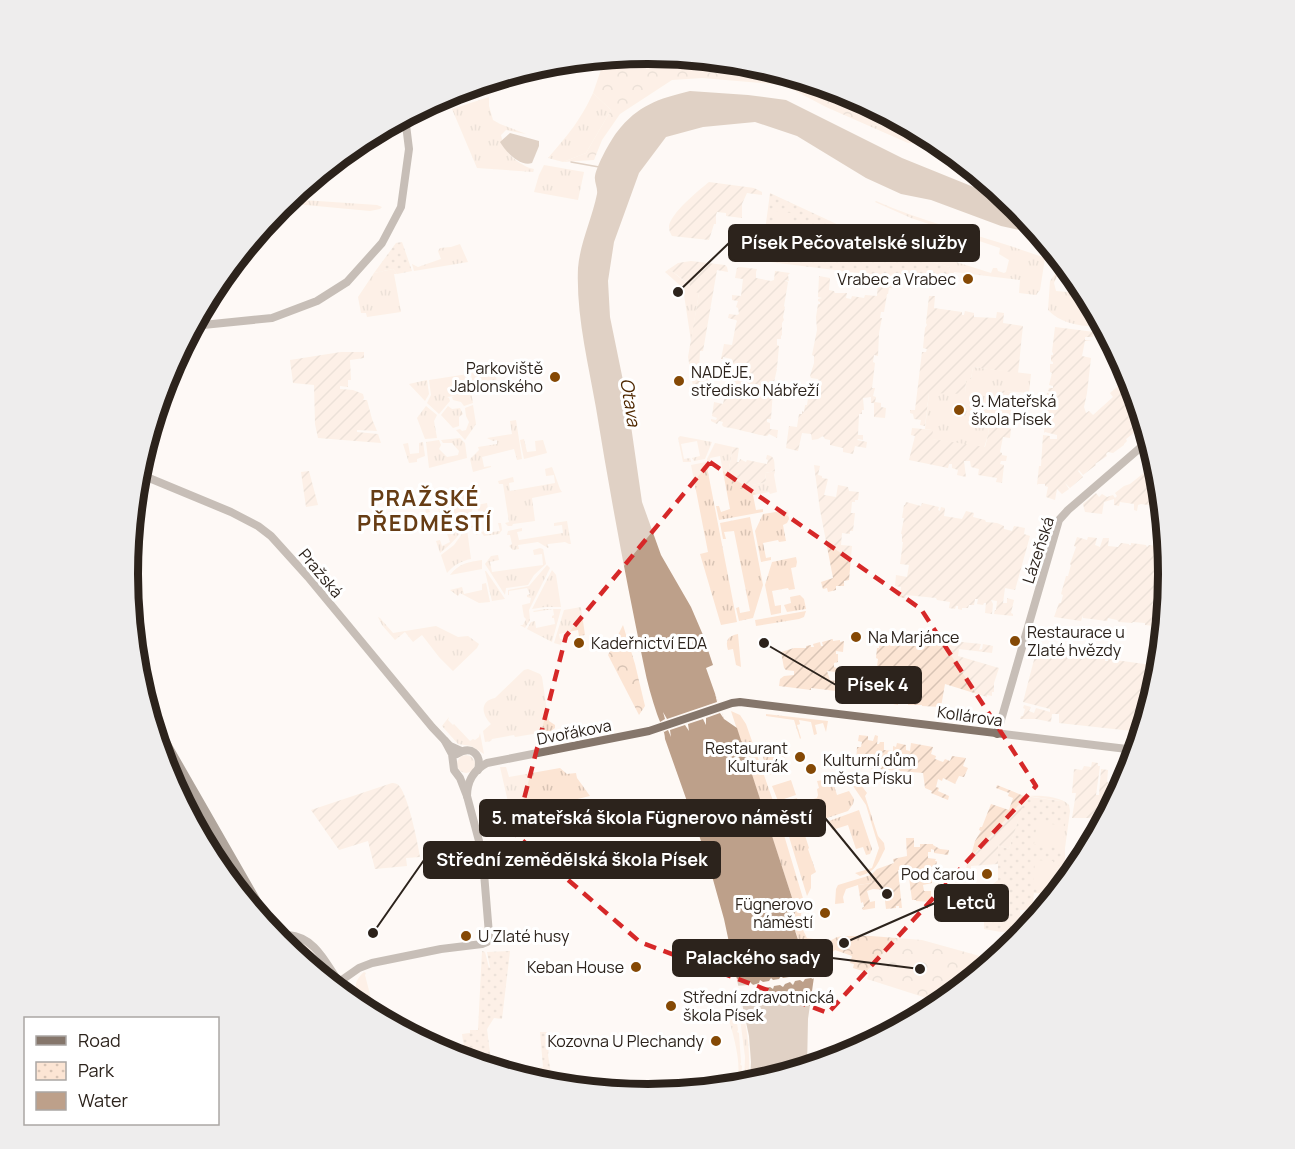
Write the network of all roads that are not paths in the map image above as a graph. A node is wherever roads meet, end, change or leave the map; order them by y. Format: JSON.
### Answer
{"nodes":[{"id":1,"x":406,"y":126,"type":"edge"},
{"id":2,"x":203,"y":325,"type":"edge"},
{"id":3,"x":1141,"y":447,"type":"edge"},
{"id":4,"x":147,"y":477,"type":"edge"},
{"id":5,"x":661,"y":728,"type":"joint"},
{"id":6,"x":997,"y":734,"type":"junction"},
{"id":7,"x":445,"y":741,"type":"junction"},
{"id":8,"x":168,"y":747,"type":"edge"},
{"id":9,"x":1126,"y":749,"type":"edge"},
{"id":10,"x":461,"y":751,"type":"junction"},
{"id":11,"x":478,"y":758,"type":"junction"},
{"id":12,"x":453,"y":761,"type":"junction"},
{"id":13,"x":492,"y":762,"type":"junction"},
{"id":14,"x":476,"y":772,"type":"junction"},
{"id":15,"x":457,"y":773,"type":"junction"},
{"id":16,"x":181,"y":781,"type":"edge"},
{"id":17,"x":467,"y":796,"type":"junction"},
{"id":18,"x":237,"y":877,"type":"edge"},
{"id":19,"x":257,"y":903,"type":"edge"},
{"id":20,"x":287,"y":935,"type":"edge"},
{"id":21,"x":337,"y":979,"type":"edge"},
{"id":22,"x":340,"y":981,"type":"edge"}],
"edges":[{"from":1,"to":2,"type":"main road"},
{"from":3,"to":6,"type":"main road","name":"Lázeňská"},
{"from":4,"to":7,"type":"main road","name":"Pražská"},
{"from":5,"to":6,"type":"main road","name":"Kollárova"},
{"from":5,"to":13,"type":"main road","name":"Dvořákova"},
{"from":6,"to":9,"type":"main road","name":"Kollárova"},
{"from":7,"to":10,"type":"main road","name":"Pražská"},
{"from":7,"to":12,"type":"main road","name":"Pražská"},
{"from":8,"to":19,"type":"highway"},
{"from":10,"to":11,"type":"main road"},
{"from":10,"to":12,"type":"main road"},
{"from":11,"to":13,"type":"main road","name":"Dvořákova"},
{"from":11,"to":14,"type":"main road"},
{"from":12,"to":15,"type":"main road"},
{"from":13,"to":14,"type":"main road","name":"Dvořákova"},
{"from":14,"to":15,"type":"main road"},
{"from":14,"to":17,"type":"main road"},
{"from":15,"to":17,"type":"main road"},
{"from":16,"to":18,"type":"highway"},
{"from":17,"to":22,"type":"main road"},
{"from":20,"to":21,"type":"main road","bridge":true}]}
